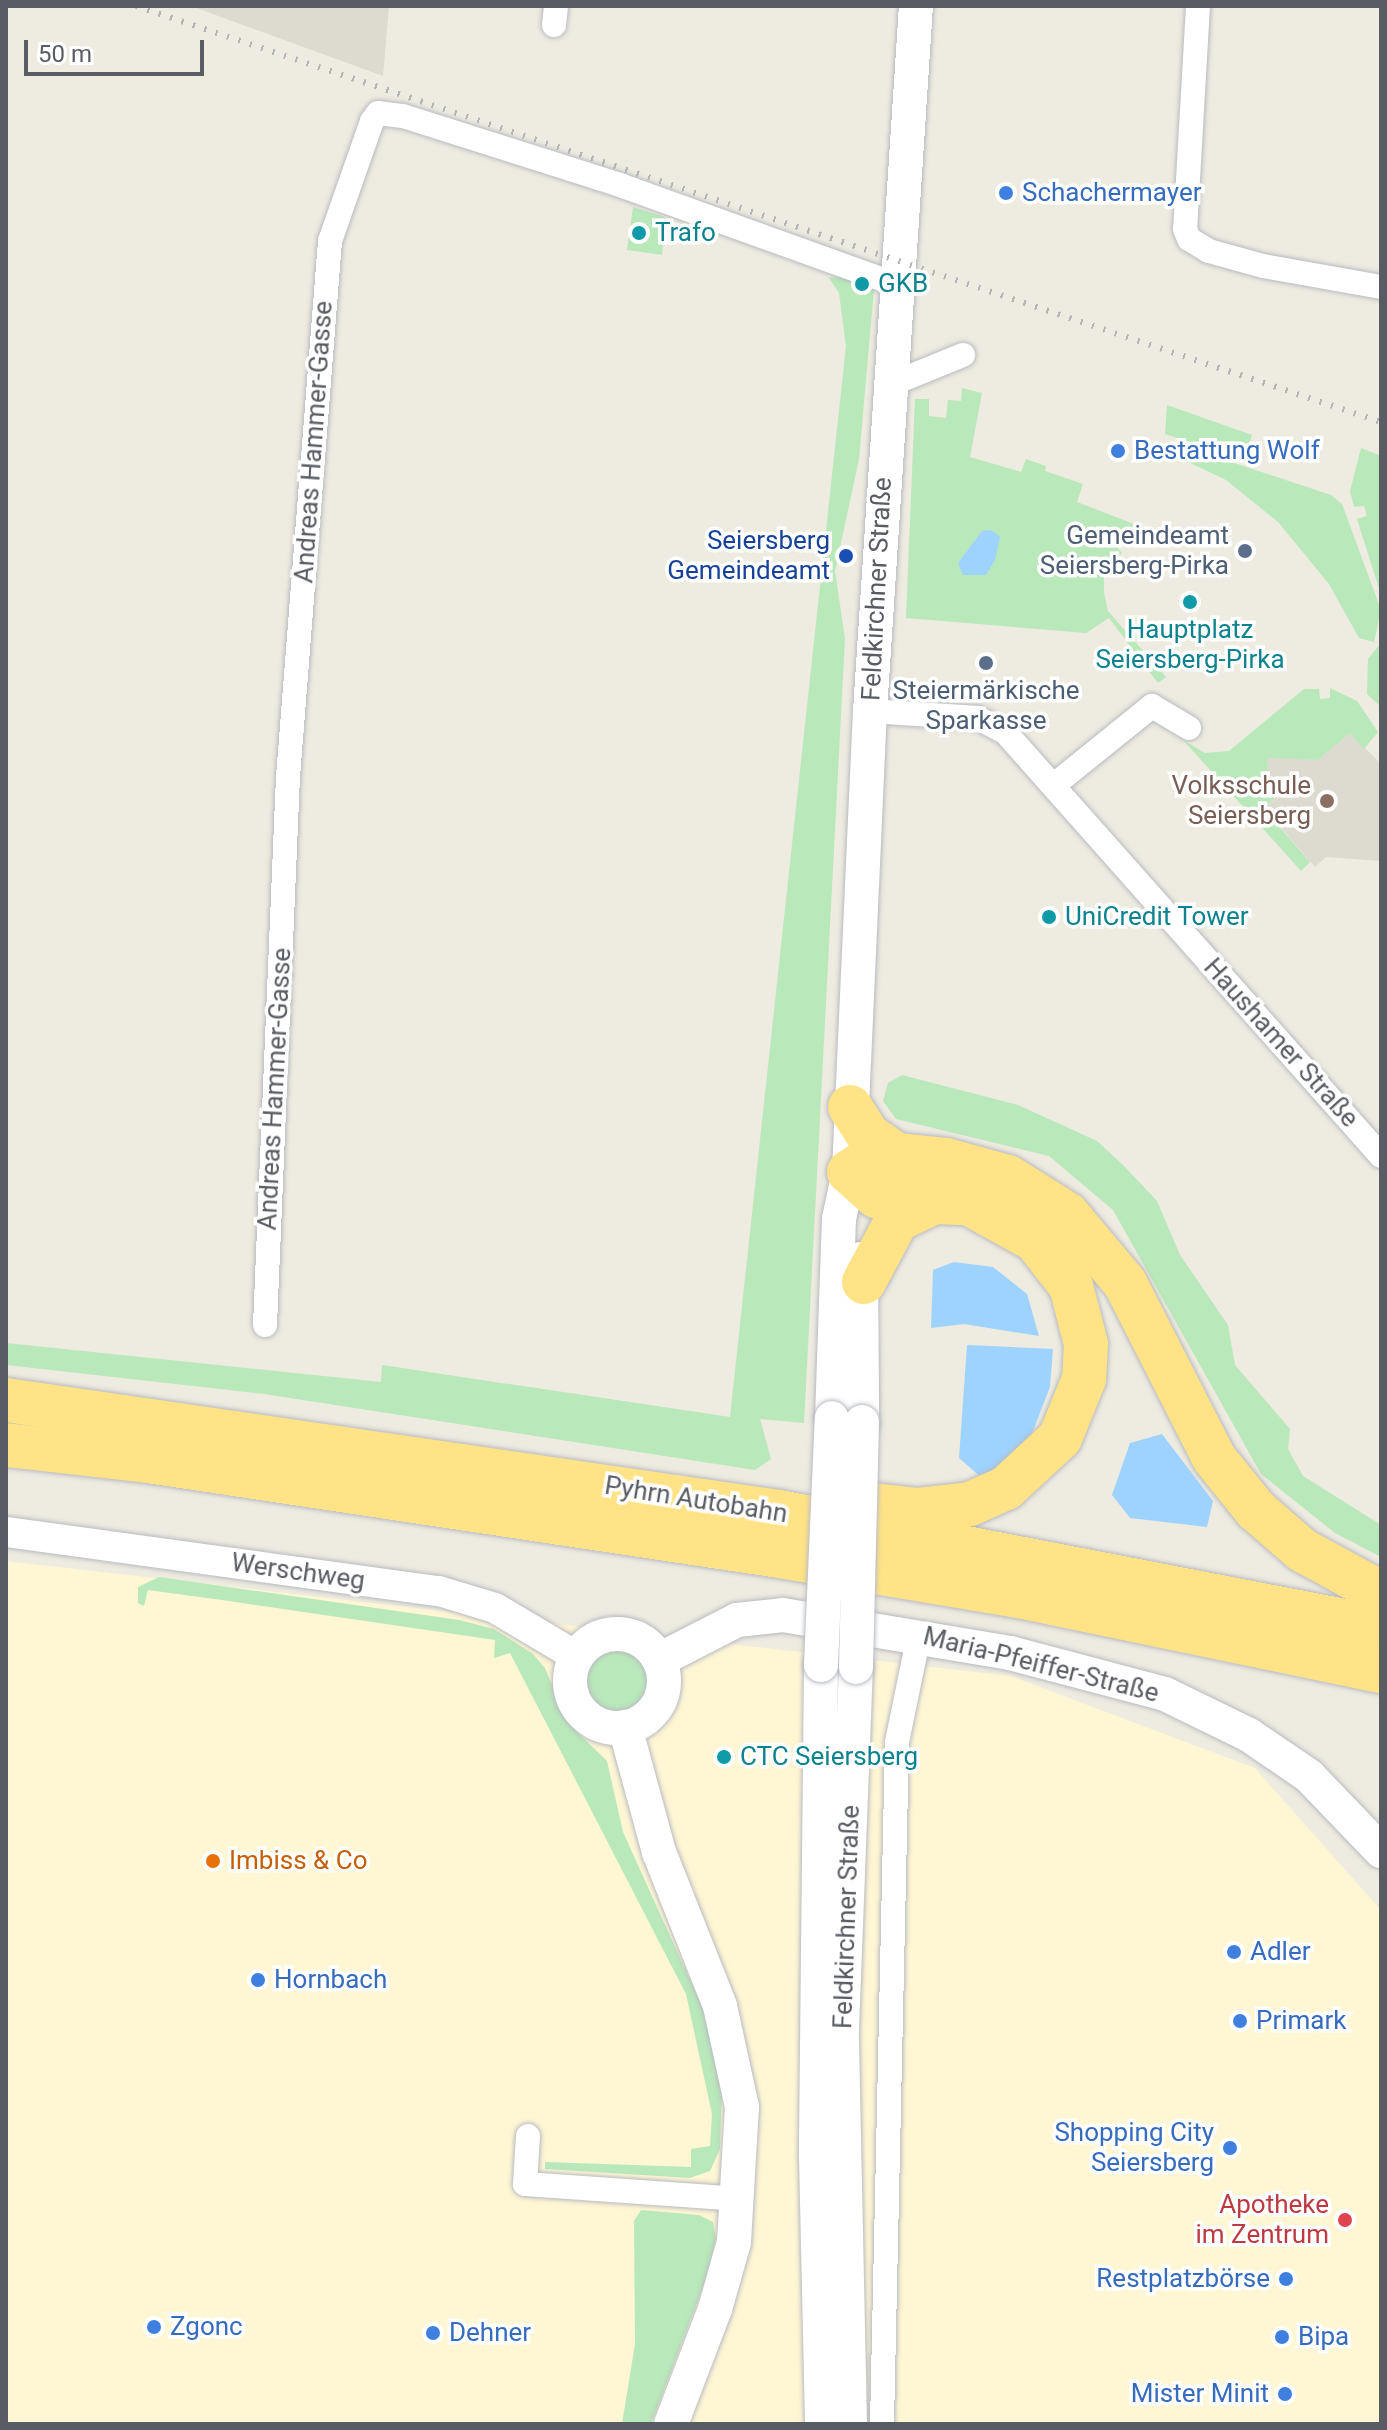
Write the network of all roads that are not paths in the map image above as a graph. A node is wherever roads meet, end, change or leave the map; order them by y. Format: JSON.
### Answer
{"nodes":[{"id":1,"x":916,"y":6,"type":"edge"},
{"id":2,"x":1198,"y":6,"type":"edge"},
{"id":3,"x":895,"y":284,"type":"junction"},
{"id":4,"x":1381,"y":287,"type":"edge"},
{"id":5,"x":963,"y":355,"type":"dead end"},
{"id":6,"x":889,"y":385,"type":"junction"},
{"id":7,"x":870,"y":711,"type":"junction"},
{"id":8,"x":1189,"y":728,"type":"dead end"},
{"id":9,"x":1054,"y":785,"type":"junction"},
{"id":10,"x":850,"y":1107,"type":"junction"},
{"id":11,"x":897,"y":1155,"type":"junction"},
{"id":12,"x":1381,"y":1156,"type":"edge"},
{"id":13,"x":849,"y":1172,"type":"junction"},
{"id":14,"x":934,"y":1202,"type":"junction"},
{"id":15,"x":864,"y":1282,"type":"junction"},
{"id":16,"x":265,"y":1325,"type":"dead end"},
{"id":17,"x":6,"y":1400,"type":"edge"},
{"id":18,"x":847,"y":1420,"type":"junction"},
{"id":19,"x":6,"y":1445,"type":"edge"},
{"id":20,"x":779,"y":1512,"type":"junction"},
{"id":21,"x":6,"y":1532,"type":"edge"},
{"id":22,"x":1381,"y":1593,"type":"edge"},
{"id":23,"x":1381,"y":1628,"type":"edge"},
{"id":24,"x":919,"y":1635,"type":"junction"},
{"id":25,"x":576,"y":1656,"type":"junction"},
{"id":26,"x":659,"y":1660,"type":"junction"},
{"id":27,"x":1381,"y":1671,"type":"edge"},
{"id":28,"x":625,"y":1727,"type":"junction"},
{"id":29,"x":1381,"y":1851,"type":"edge"},
{"id":30,"x":528,"y":2136,"type":"dead end"},
{"id":31,"x":740,"y":2199,"type":"junction"},
{"id":32,"x":671,"y":2424,"type":"edge"},
{"id":33,"x":822,"y":2424,"type":"edge"},
{"id":34,"x":850,"y":2424,"type":"edge"},
{"id":35,"x":882,"y":2424,"type":"edge"}],
"edges":[{"from":1,"to":3,"type":"main road","name":"Feldkirchner Straße"},
{"from":2,"to":4,"type":"street"},
{"from":3,"to":6,"type":"main road","name":"Feldkirchner Straße"},
{"from":3,"to":16,"type":"street","name":"Andreas Hammer-Gasse"},
{"from":5,"to":6,"type":"street"},
{"from":6,"to":7,"type":"main road","name":"Feldkirchner Straße"},
{"from":7,"to":9,"type":"street","name":"Haushamer Straße"},
{"from":7,"to":10,"type":"main road","name":"Feldkirchner Straße"},
{"from":8,"to":9,"type":"street"},
{"from":9,"to":12,"type":"street","name":"Haushamer Straße"},
{"from":10,"to":11,"type":"highway"},
{"from":10,"to":13,"type":"main road","name":"Feldkirchner Straße"},
{"from":11,"to":13,"type":"highway"},
{"from":11,"to":22,"type":"highway"},
{"from":13,"to":14,"type":"highway"},
{"from":13,"to":15,"type":"main road","name":"Feldkirchner Straße"},
{"from":13,"to":18,"type":"main road","name":"Feldkirchner Straße"},
{"from":14,"to":15,"type":"highway"},
{"from":14,"to":20,"type":"highway"},
{"from":15,"to":18,"type":"main road","name":"Feldkirchner Straße"},
{"from":17,"to":20,"type":"highway","name":"Pyhrn Autobahn"},
{"from":18,"to":33,"type":"main road","name":"Feldkirchner Straße","bridge":true},
{"from":18,"to":34,"type":"main road","name":"Feldkirchner Straße","bridge":true},
{"from":19,"to":27,"type":"highway","name":"Pyhrn Autobahn"},
{"from":20,"to":23,"type":"highway","name":"Pyhrn Autobahn"},
{"from":21,"to":25,"type":"street","name":"Werschweg"},
{"from":24,"to":26,"type":"main road","name":"Maria-Pfeiffer-Straße"},
{"from":24,"to":29,"type":"main road","name":"Maria-Pfeiffer-Straße"},
{"from":24,"to":35,"type":"street"},
{"from":25,"to":26,"type":"main road"},
{"from":25,"to":28,"type":"main road"},
{"from":26,"to":28,"type":"main road"},
{"from":28,"to":31,"type":"main road"},
{"from":30,"to":31,"type":"street"},
{"from":31,"to":32,"type":"main road"}]}
